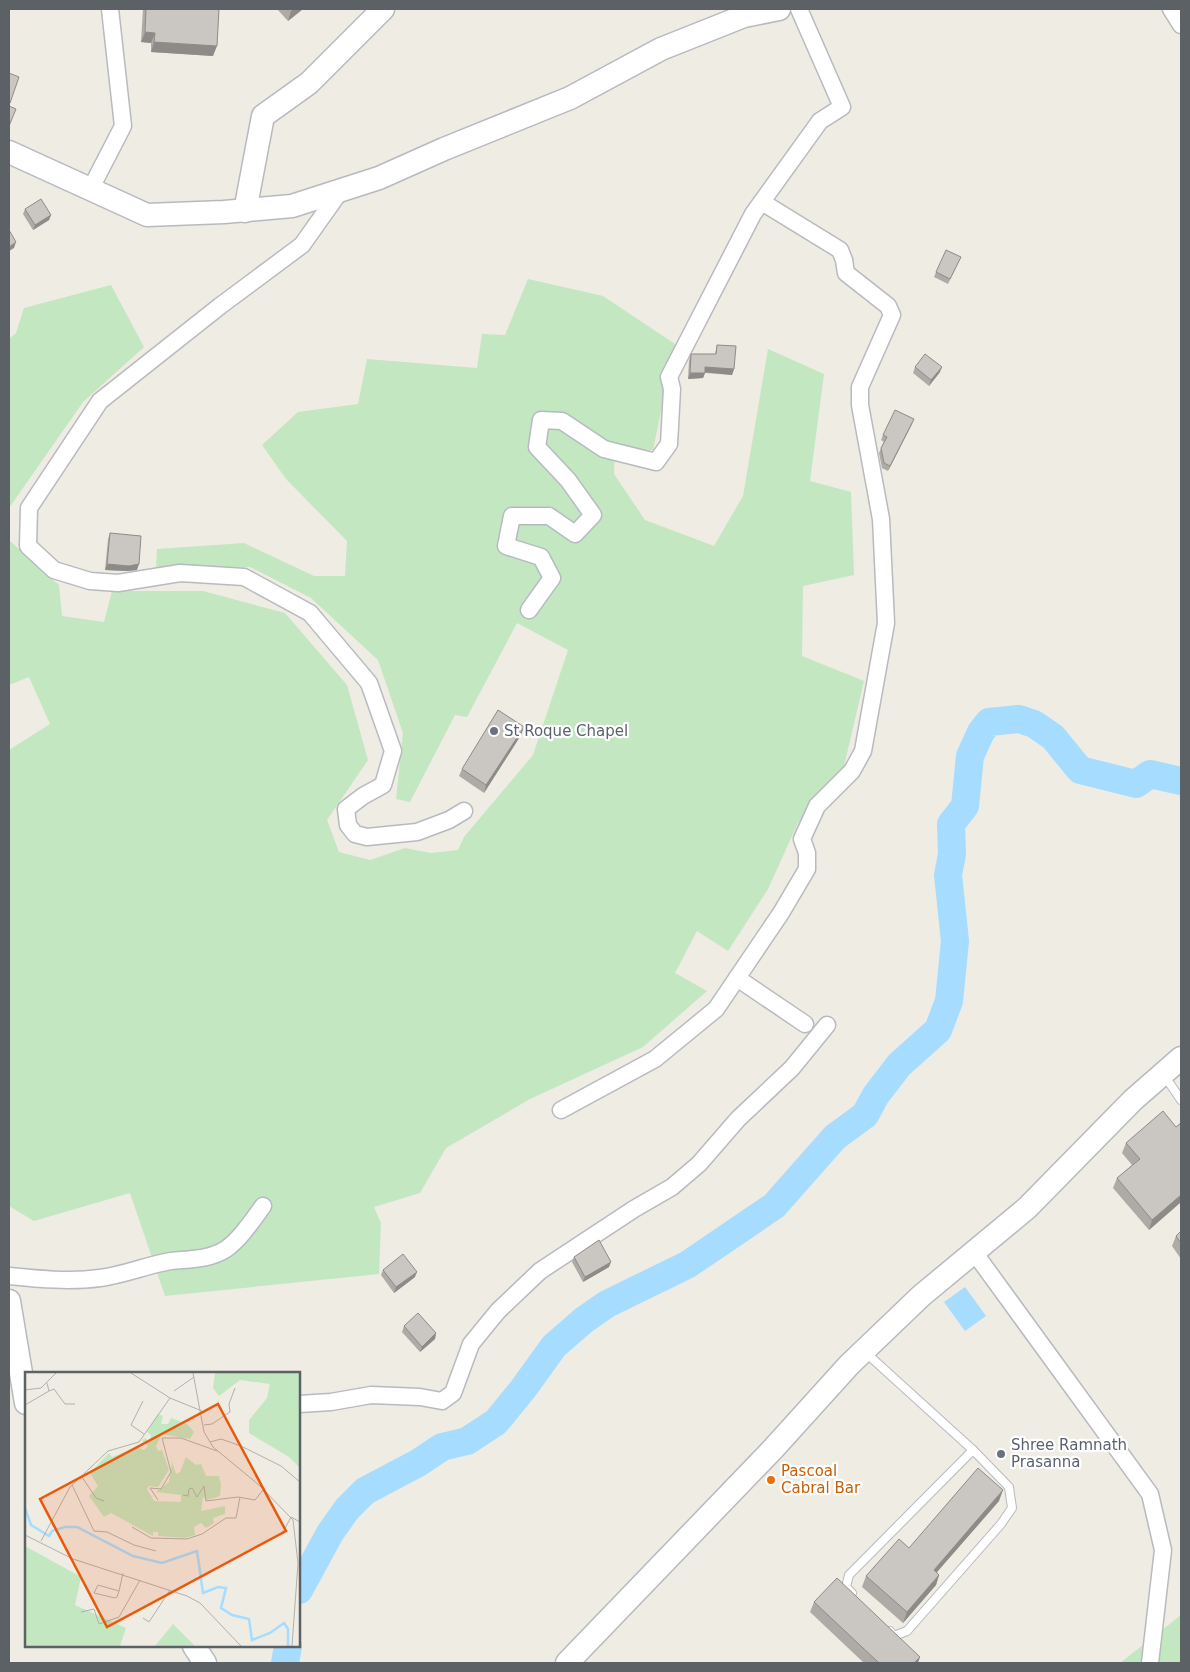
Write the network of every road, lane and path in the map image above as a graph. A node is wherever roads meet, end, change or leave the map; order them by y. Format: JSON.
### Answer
{"nodes":[{"id":1,"x":110,"y":9,"type":"edge"},
{"id":2,"x":383,"y":9,"type":"edge"},
{"id":3,"x":779,"y":9,"type":"edge"},
{"id":4,"x":799,"y":9,"type":"edge"},
{"id":5,"x":1171,"y":9,"type":"edge"},
{"id":6,"x":1181,"y":25,"type":"edge"},
{"id":7,"x":9,"y":152,"type":"edge"},
{"id":8,"x":91,"y":188,"type":"junction"},
{"id":9,"x":341,"y":190,"type":"junction"},
{"id":10,"x":762,"y":202,"type":"junction"},
{"id":11,"x":245,"y":211,"type":"junction"},
{"id":12,"x":529,"y":610,"type":"dead end"},
{"id":13,"x":464,"y":811,"type":"dead end"},
{"id":14,"x":737,"y":978,"type":"junction"},
{"id":15,"x":805,"y":1024,"type":"dead end"},
{"id":16,"x":827,"y":1025,"type":"dead end"},
{"id":17,"x":1181,"y":1058,"type":"edge"},
{"id":18,"x":1163,"y":1074,"type":"junction"},
{"id":19,"x":1181,"y":1100,"type":"edge"},
{"id":20,"x":560,"y":1110,"type":"dead end"},
{"id":21,"x":263,"y":1206,"type":"dead end"},
{"id":22,"x":974,"y":1252,"type":"junction"},
{"id":23,"x":9,"y":1276,"type":"edge"},
{"id":24,"x":9,"y":1300,"type":"edge"},
{"id":25,"x":863,"y":1351,"type":"junction"},
{"id":26,"x":25,"y":1391,"type":"edge"},
{"id":27,"x":300,"y":1404,"type":"edge"},
{"id":28,"x":973,"y":1450,"type":"junction"},
{"id":29,"x":860,"y":1601,"type":"edge"},
{"id":30,"x":881,"y":1622,"type":"edge"},
{"id":31,"x":195,"y":1647,"type":"edge"},
{"id":32,"x":205,"y":1663,"type":"edge"},
{"id":33,"x":567,"y":1663,"type":"edge"},
{"id":34,"x":1150,"y":1663,"type":"edge"}],
"edges":[{"from":1,"to":8,"type":"street"},
{"from":2,"to":11,"type":"street"},
{"from":3,"to":9,"type":"street"},
{"from":4,"to":10,"type":"street"},
{"from":5,"to":6,"type":"street"},
{"from":7,"to":8,"type":"street"},
{"from":8,"to":11,"type":"street"},
{"from":9,"to":11,"type":"street"},
{"from":9,"to":13,"type":"street"},
{"from":10,"to":12,"type":"street"},
{"from":10,"to":14,"type":"street"},
{"from":14,"to":15,"type":"street"},
{"from":14,"to":20,"type":"street"},
{"from":16,"to":27,"type":"street"},
{"from":17,"to":18,"type":"street"},
{"from":18,"to":19,"type":"lane"},
{"from":18,"to":22,"type":"street"},
{"from":21,"to":23,"type":"street"},
{"from":22,"to":25,"type":"street"},
{"from":22,"to":34,"type":"street"},
{"from":24,"to":26,"type":"street"},
{"from":25,"to":28,"type":"lane"},
{"from":25,"to":33,"type":"street"},
{"from":28,"to":29,"type":"lane"},
{"from":28,"to":30,"type":"lane"},
{"from":31,"to":32,"type":"street"}]}
